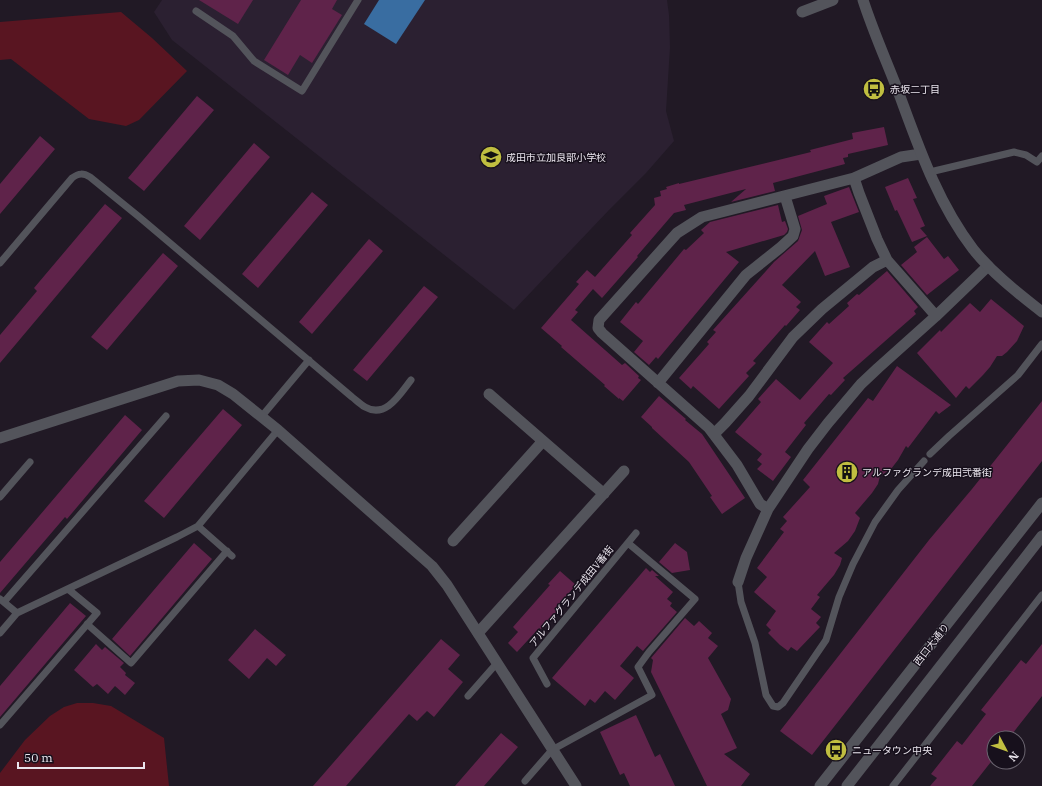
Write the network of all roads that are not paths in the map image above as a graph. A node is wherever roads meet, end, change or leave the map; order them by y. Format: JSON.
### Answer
{"nodes":[{"id":1,"x":358,"y":0,"type":"edge"},
{"id":2,"x":834,"y":0,"type":"edge"},
{"id":3,"x":863,"y":0,"type":"edge"},
{"id":4,"x":196,"y":12,"type":"dead end"},
{"id":5,"x":802,"y":12,"type":"dead end"},
{"id":6,"x":921,"y":154,"type":"junction"},
{"id":7,"x":1042,"y":156,"type":"edge"},
{"id":8,"x":930,"y":172,"type":"junction"},
{"id":9,"x":854,"y":178,"type":"junction"},
{"id":10,"x":786,"y":196,"type":"junction"},
{"id":11,"x":887,"y":260,"type":"junction"},
{"id":12,"x":0,"y":263,"type":"edge"},
{"id":13,"x":988,"y":266,"type":"junction"},
{"id":14,"x":1042,"y":312,"type":"edge"},
{"id":15,"x":936,"y":316,"type":"junction"},
{"id":16,"x":1042,"y":344,"type":"edge"},
{"id":17,"x":309,"y":360,"type":"junction"},
{"id":18,"x":411,"y":380,"type":"dead end"},
{"id":19,"x":658,"y":383,"type":"junction"},
{"id":20,"x":489,"y":394,"type":"dead end"},
{"id":21,"x":166,"y":416,"type":"dead end"},
{"id":22,"x":262,"y":416,"type":"junction"},
{"id":23,"x":278,"y":430,"type":"junction"},
{"id":24,"x":714,"y":434,"type":"junction"},
{"id":25,"x":0,"y":438,"type":"edge"},
{"id":26,"x":543,"y":441,"type":"junction"},
{"id":27,"x":930,"y":454,"type":"dead end"},
{"id":28,"x":924,"y":461,"type":"dead end"},
{"id":29,"x":30,"y":462,"type":"dead end"},
{"id":30,"x":624,"y":471,"type":"dead end"},
{"id":31,"x":604,"y":494,"type":"junction"},
{"id":32,"x":0,"y":498,"type":"edge"},
{"id":33,"x":1042,"y":503,"type":"edge"},
{"id":34,"x":768,"y":509,"type":"junction"},
{"id":35,"x":198,"y":526,"type":"junction"},
{"id":36,"x":636,"y":533,"type":"dead end"},
{"id":37,"x":1042,"y":536,"type":"edge"},
{"id":38,"x":453,"y":541,"type":"dead end"},
{"id":39,"x":628,"y":542,"type":"junction"},
{"id":40,"x":738,"y":582,"type":"joint"},
{"id":41,"x":68,"y":589,"type":"junction"},
{"id":42,"x":1042,"y":595,"type":"edge"},
{"id":43,"x":2,"y":600,"type":"edge"},
{"id":44,"x":17,"y":613,"type":"junction"},
{"id":45,"x":87,"y":624,"type":"junction"},
{"id":46,"x":0,"y":633,"type":"edge"},
{"id":47,"x":478,"y":633,"type":"junction"},
{"id":48,"x":497,"y":663,"type":"junction"},
{"id":49,"x":547,"y":684,"type":"dead end"},
{"id":50,"x":468,"y":696,"type":"dead end"},
{"id":51,"x":0,"y":725,"type":"edge"},
{"id":52,"x":552,"y":750,"type":"junction"},
{"id":53,"x":525,"y":781,"type":"dead end"},
{"id":54,"x":576,"y":786,"type":"edge"},
{"id":55,"x":820,"y":786,"type":"edge"},
{"id":56,"x":847,"y":786,"type":"edge"},
{"id":57,"x":893,"y":786,"type":"edge"}],
"edges":[{"from":1,"to":4,"type":"lane"},
{"from":2,"to":5,"type":"street"},
{"from":3,"to":6,"type":"street"},
{"from":6,"to":8,"type":"street"},
{"from":6,"to":9,"type":"street"},
{"from":7,"to":8,"type":"lane"},
{"from":8,"to":13,"type":"street"},
{"from":9,"to":10,"type":"street"},
{"from":9,"to":11,"type":"street"},
{"from":10,"to":19,"type":"street"},
{"from":10,"to":19,"type":"street"},
{"from":11,"to":15,"type":"street"},
{"from":11,"to":24,"type":"street"},
{"from":12,"to":17,"type":"lane"},
{"from":13,"to":14,"type":"street"},
{"from":13,"to":15,"type":"street"},
{"from":15,"to":34,"type":"street"},
{"from":16,"to":27,"type":"lane"},
{"from":17,"to":18,"type":"lane"},
{"from":17,"to":22,"type":"lane"},
{"from":19,"to":24,"type":"street"},
{"from":20,"to":26,"type":"street"},
{"from":21,"to":43,"type":"lane"},
{"from":22,"to":23,"type":"street"},
{"from":22,"to":25,"type":"street"},
{"from":23,"to":35,"type":"lane"},
{"from":23,"to":47,"type":"street"},
{"from":24,"to":34,"type":"street"},
{"from":26,"to":31,"type":"street"},
{"from":26,"to":38,"type":"street"},
{"from":28,"to":40,"type":"lane"},
{"from":29,"to":32,"type":"lane"},
{"from":30,"to":31,"type":"street"},
{"from":31,"to":47,"type":"street"},
{"from":33,"to":55,"type":"street","name":"西口大通り"},
{"from":34,"to":40,"type":"street"},
{"from":35,"to":41,"type":"lane"},
{"from":35,"to":45,"type":"lane"},
{"from":36,"to":39,"type":"lane","name":"アルファグランデ成田V番街"},
{"from":37,"to":56,"type":"street","name":"西口大通り"},
{"from":39,"to":49,"type":"lane","name":"アルファグランデ成田V番街"},
{"from":39,"to":52,"type":"lane"},
{"from":41,"to":44,"type":"lane"},
{"from":41,"to":45,"type":"lane"},
{"from":42,"to":57,"type":"lane"},
{"from":43,"to":44,"type":"lane"},
{"from":44,"to":46,"type":"lane"},
{"from":45,"to":51,"type":"lane"},
{"from":47,"to":48,"type":"street"},
{"from":48,"to":50,"type":"lane"},
{"from":48,"to":52,"type":"street"},
{"from":52,"to":53,"type":"lane"},
{"from":52,"to":54,"type":"street"}]}
